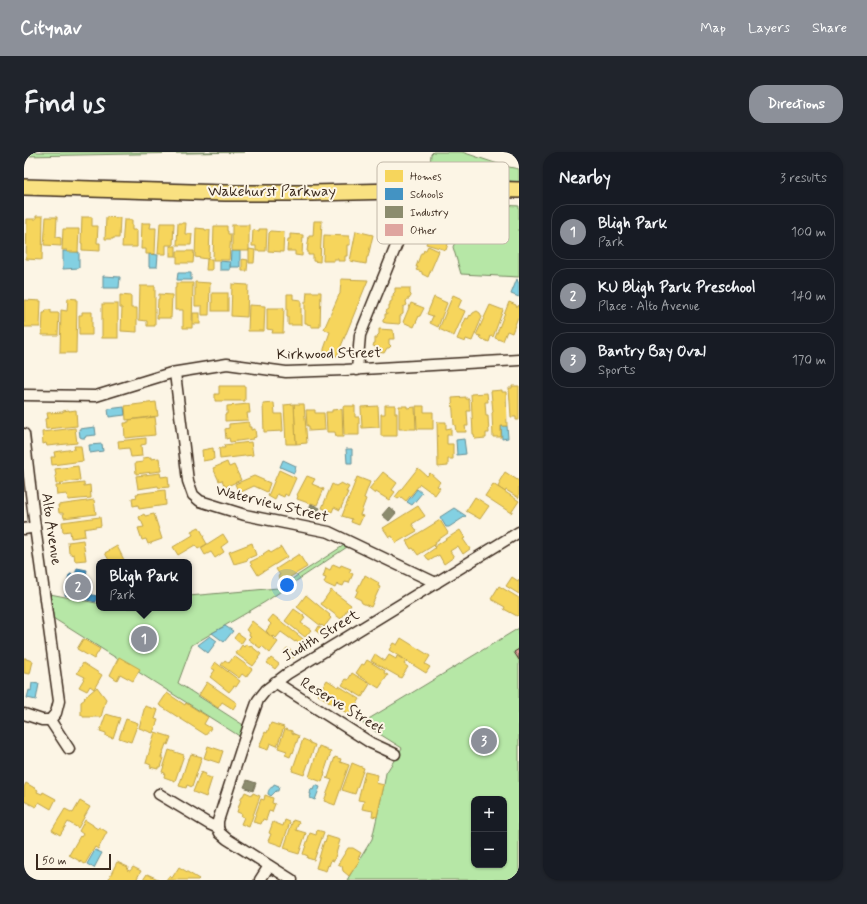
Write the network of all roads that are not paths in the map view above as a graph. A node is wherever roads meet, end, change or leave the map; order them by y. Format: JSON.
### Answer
{"nodes":[{"id":1,"x":24,"y":188,"type":"edge"},
{"id":2,"x":509,"y":189,"type":"edge"},
{"id":3,"x":519,"y":190,"type":"edge"},
{"id":4,"x":377,"y":191,"type":"edge"},
{"id":5,"x":397,"y":244,"type":"edge"},
{"id":6,"x":519,"y":360,"type":"edge"},
{"id":7,"x":357,"y":370,"type":"junction"},
{"id":8,"x":175,"y":373,"type":"junction"},
{"id":9,"x":24,"y":394,"type":"edge"},
{"id":10,"x":24,"y":434,"type":"edge"},
{"id":11,"x":35,"y":527,"type":"junction"},
{"id":12,"x":24,"y":529,"type":"edge"},
{"id":13,"x":519,"y":532,"type":"edge"},
{"id":14,"x":436,"y":583,"type":"junction"},
{"id":15,"x":275,"y":682,"type":"junction"},
{"id":16,"x":24,"y":714,"type":"edge"},
{"id":17,"x":50,"y":720,"type":"junction"},
{"id":18,"x":69,"y":749,"type":"dead end"},
{"id":19,"x":395,"y":754,"type":"dead end"},
{"id":20,"x":159,"y":794,"type":"dead end"},
{"id":21,"x":218,"y":828,"type":"junction"},
{"id":22,"x":269,"y":866,"type":"junction"},
{"id":23,"x":260,"y":880,"type":"edge"},
{"id":24,"x":292,"y":880,"type":"edge"}],
"edges":[{"from":1,"to":4,"type":"main road","name":"Wakehurst Parkway"},
{"from":2,"to":3,"type":"main road","name":"Wakehurst Parkway"},
{"from":5,"to":7,"type":"street"},
{"from":6,"to":7,"type":"street","name":"Kirkwood Street"},
{"from":7,"to":8,"type":"street","name":"Kirkwood Street"},
{"from":8,"to":9,"type":"street","name":"Kirkwood Street"},
{"from":8,"to":14,"type":"street","name":"Waterview Street"},
{"from":10,"to":11,"type":"street","name":"Alto Avenue"},
{"from":11,"to":12,"type":"street"},
{"from":11,"to":17,"type":"street","name":"Alto Avenue"},
{"from":13,"to":14,"type":"street","name":"Judith Street"},
{"from":14,"to":15,"type":"street","name":"Judith Street"},
{"from":15,"to":19,"type":"street","name":"Reserve Street"},
{"from":15,"to":21,"type":"street","name":"Judith Street"},
{"from":16,"to":17,"type":"street"},
{"from":17,"to":18,"type":"street"},
{"from":20,"to":21,"type":"street"},
{"from":21,"to":22,"type":"street"},
{"from":22,"to":23,"type":"street"},
{"from":22,"to":24,"type":"street"}]}
